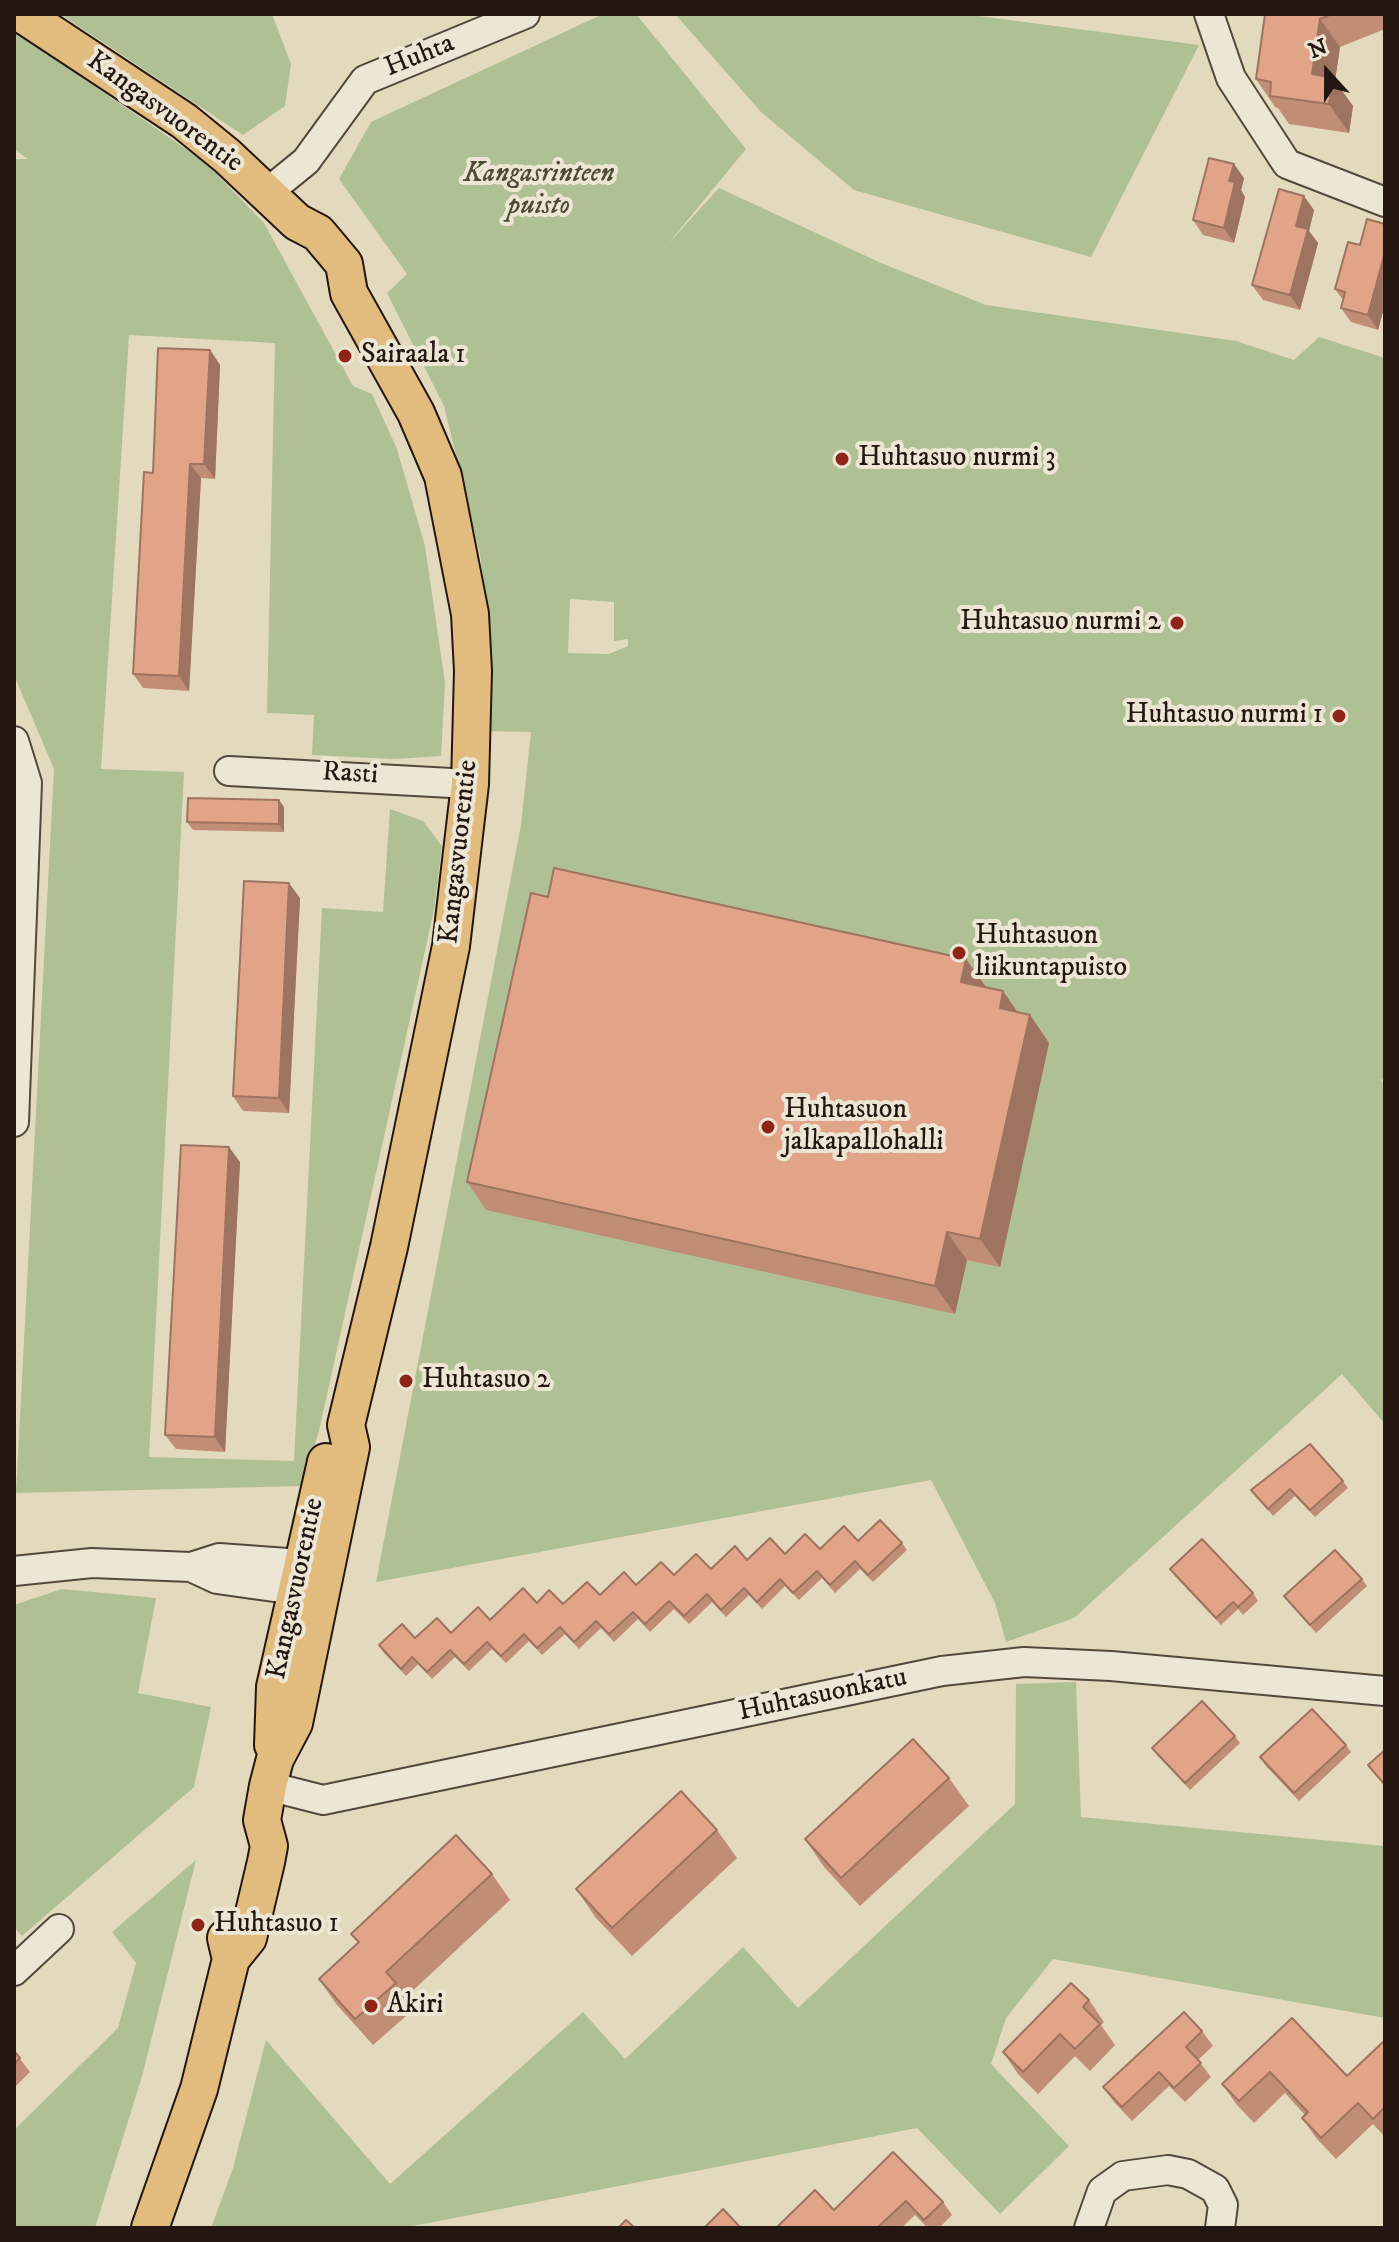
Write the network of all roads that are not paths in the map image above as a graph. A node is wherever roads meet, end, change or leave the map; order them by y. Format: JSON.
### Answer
{"nodes":[{"id":1,"x":22,"y":14,"type":"edge"},
{"id":2,"x":525,"y":14,"type":"edge"},
{"id":3,"x":1209,"y":14,"type":"edge"},
{"id":4,"x":268,"y":192,"type":"junction"},
{"id":5,"x":1385,"y":202,"type":"edge"},
{"id":6,"x":14,"y":741,"type":"edge"},
{"id":7,"x":229,"y":771,"type":"dead end"},
{"id":8,"x":470,"y":784,"type":"junction"},
{"id":9,"x":14,"y":1122,"type":"edge"},
{"id":10,"x":14,"y":1571,"type":"edge"},
{"id":11,"x":307,"y":1579,"type":"junction"},
{"id":12,"x":1385,"y":1691,"type":"edge"},
{"id":13,"x":268,"y":1788,"type":"junction"},
{"id":14,"x":59,"y":1929,"type":"dead end"},
{"id":15,"x":14,"y":1971,"type":"edge"},
{"id":16,"x":150,"y":2228,"type":"edge"},
{"id":17,"x":1089,"y":2228,"type":"edge"},
{"id":18,"x":1220,"y":2228,"type":"edge"}],
"edges":[{"from":1,"to":4,"type":"main road","name":"Kangasvuorentie"},
{"from":2,"to":4,"type":"street","name":"Huhta"},
{"from":3,"to":5,"type":"street"},
{"from":4,"to":8,"type":"main road","name":"Kangasvuorentie"},
{"from":6,"to":9,"type":"street"},
{"from":7,"to":8,"type":"street","name":"Rasti"},
{"from":8,"to":11,"type":"main road","name":"Kangasvuorentie"},
{"from":10,"to":11,"type":"street"},
{"from":11,"to":13,"type":"main road","name":"Kangasvuorentie"},
{"from":12,"to":13,"type":"street","name":"Huhtasuonkatu"},
{"from":13,"to":16,"type":"main road","name":"Kangasvuorentie"},
{"from":14,"to":15,"type":"street"},
{"from":17,"to":18,"type":"street"}]}
